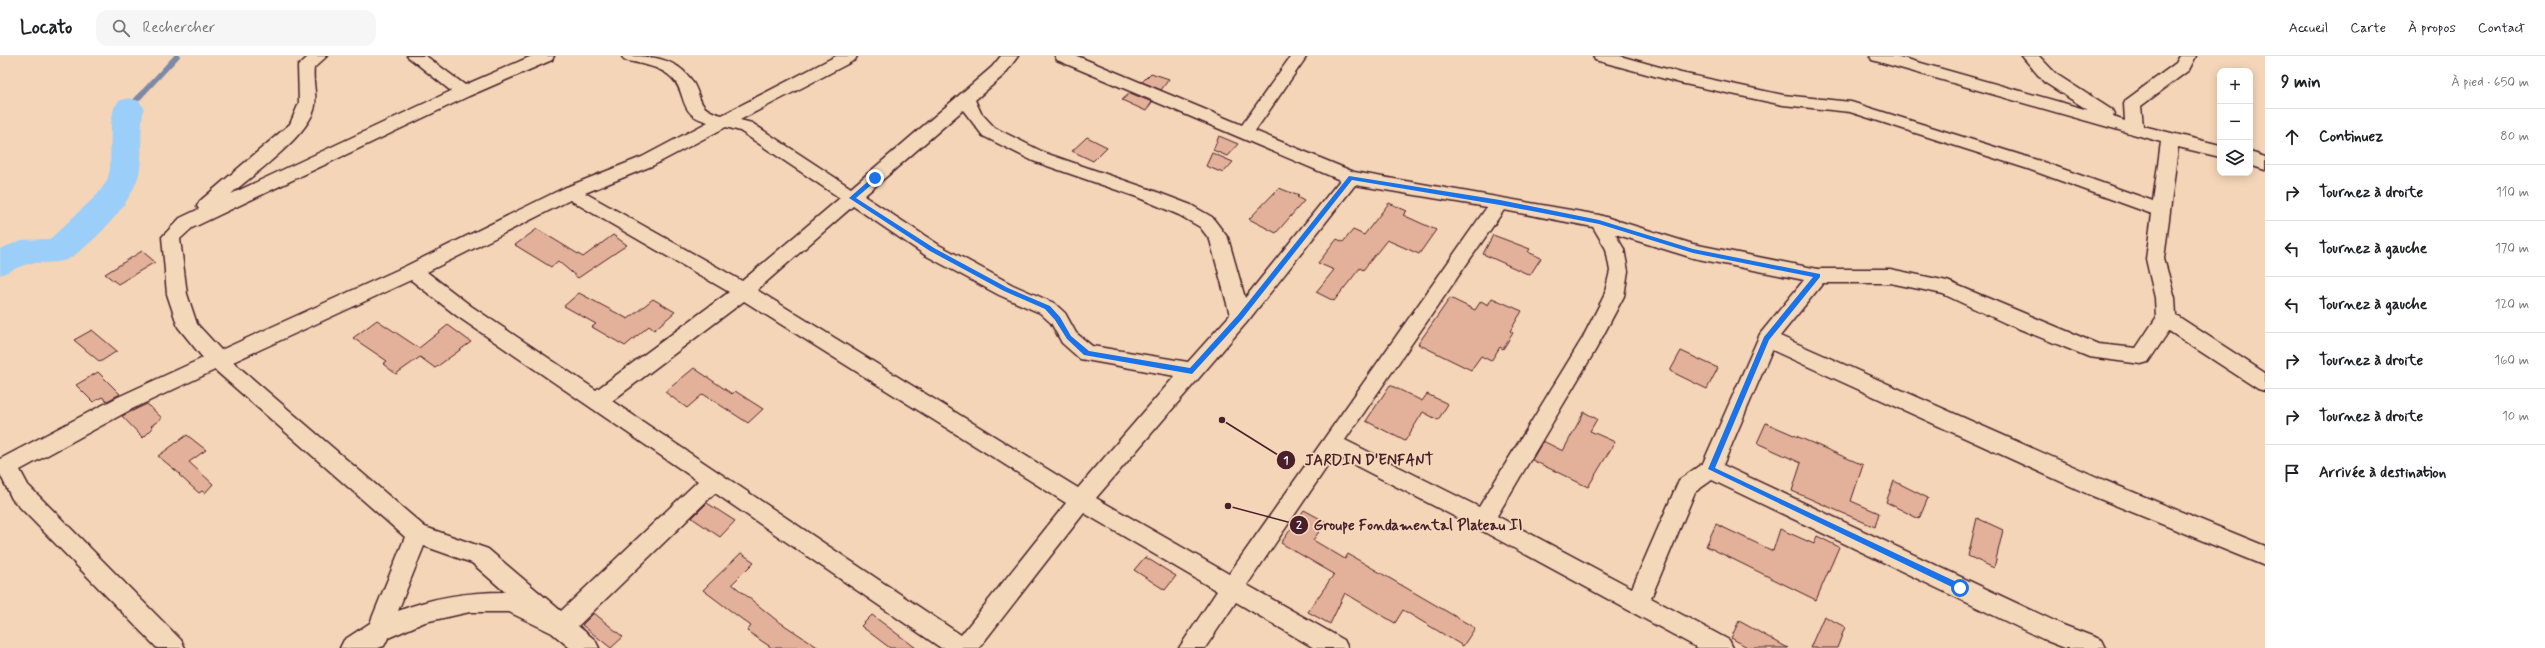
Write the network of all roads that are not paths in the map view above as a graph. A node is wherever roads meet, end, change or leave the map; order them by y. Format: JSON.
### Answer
{"nodes":[{"id":1,"x":319,"y":56,"type":"edge"},
{"id":2,"x":415,"y":56,"type":"edge"},
{"id":3,"x":546,"y":56,"type":"edge"},
{"id":4,"x":630,"y":56,"type":"edge"},
{"id":5,"x":849,"y":56,"type":"edge"},
{"id":6,"x":1010,"y":56,"type":"edge"},
{"id":7,"x":1063,"y":56,"type":"edge"},
{"id":8,"x":1299,"y":56,"type":"edge"},
{"id":9,"x":1601,"y":56,"type":"edge"},
{"id":10,"x":1878,"y":56,"type":"edge"},
{"id":11,"x":2030,"y":56,"type":"edge"},
{"id":12,"x":2188,"y":56,"type":"edge"},
{"id":13,"x":463,"y":92,"type":"junction"},
{"id":14,"x":966,"y":98,"type":"junction"},
{"id":15,"x":723,"y":121,"type":"junction"},
{"id":16,"x":2135,"y":129,"type":"junction"},
{"id":17,"x":1245,"y":133,"type":"junction"},
{"id":18,"x":2170,"y":139,"type":"junction"},
{"id":19,"x":2217,"y":150,"type":"edge"},
{"id":20,"x":1351,"y":178,"type":"junction"},
{"id":21,"x":570,"y":192,"type":"junction"},
{"id":22,"x":852,"y":198,"type":"junction"},
{"id":23,"x":1500,"y":202,"type":"junction"},
{"id":24,"x":2160,"y":210,"type":"junction"},
{"id":25,"x":1599,"y":222,"type":"junction"},
{"id":26,"x":186,"y":223,"type":"junction"},
{"id":27,"x":413,"y":271,"type":"junction"},
{"id":28,"x":1818,"y":276,"type":"junction"},
{"id":29,"x":743,"y":291,"type":"junction"},
{"id":30,"x":1240,"y":317,"type":"junction"},
{"id":31,"x":2166,"y":319,"type":"junction"},
{"id":32,"x":1767,"y":339,"type":"junction"},
{"id":33,"x":217,"y":360,"type":"junction"},
{"id":34,"x":1192,"y":371,"type":"junction"},
{"id":35,"x":2265,"y":383,"type":"edge"},
{"id":36,"x":598,"y":400,"type":"junction"},
{"id":37,"x":1331,"y":443,"type":"junction"},
{"id":38,"x":4,"y":468,"type":"edge"},
{"id":39,"x":1711,"y":469,"type":"junction"},
{"id":40,"x":713,"y":480,"type":"junction"},
{"id":41,"x":1080,"y":500,"type":"junction"},
{"id":42,"x":1483,"y":520,"type":"junction"},
{"id":43,"x":416,"y":534,"type":"junction"},
{"id":44,"x":2265,"y":556,"type":"edge"},
{"id":45,"x":1234,"y":587,"type":"junction"},
{"id":46,"x":1638,"y":603,"type":"junction"},
{"id":47,"x":562,"y":626,"type":"junction"},
{"id":48,"x":376,"y":640,"type":"edge"},
{"id":49,"x":173,"y":648,"type":"edge"},
{"id":50,"x":352,"y":648,"type":"edge"},
{"id":51,"x":588,"y":648,"type":"edge"},
{"id":52,"x":961,"y":648,"type":"edge"},
{"id":53,"x":965,"y":648,"type":"edge"},
{"id":54,"x":1191,"y":648,"type":"edge"},
{"id":55,"x":1336,"y":648,"type":"edge"},
{"id":56,"x":1721,"y":648,"type":"edge"},
{"id":57,"x":2094,"y":648,"type":"edge"}],
"edges":[{"from":1,"to":26,"type":"street"},
{"from":2,"to":13,"type":"street"},
{"from":3,"to":13,"type":"street"},
{"from":4,"to":15,"type":"street"},
{"from":5,"to":15,"type":"street"},
{"from":6,"to":14,"type":"street"},
{"from":7,"to":17,"type":"street"},
{"from":8,"to":17,"type":"street"},
{"from":9,"to":24,"type":"street"},
{"from":10,"to":16,"type":"street"},
{"from":11,"to":16,"type":"street"},
{"from":12,"to":16,"type":"street"},
{"from":13,"to":26,"type":"street"},
{"from":14,"to":22,"type":"street"},
{"from":14,"to":30,"type":"street"},
{"from":15,"to":21,"type":"street"},
{"from":15,"to":22,"type":"street"},
{"from":16,"to":18,"type":"street"},
{"from":17,"to":20,"type":"street"},
{"from":18,"to":19,"type":"street"},
{"from":18,"to":24,"type":"street"},
{"from":20,"to":23,"type":"street"},
{"from":20,"to":30,"type":"street"},
{"from":21,"to":27,"type":"street"},
{"from":21,"to":29,"type":"street"},
{"from":22,"to":29,"type":"street"},
{"from":22,"to":34,"type":"street"},
{"from":23,"to":25,"type":"street"},
{"from":23,"to":37,"type":"street"},
{"from":24,"to":31,"type":"street"},
{"from":25,"to":28,"type":"street"},
{"from":25,"to":42,"type":"street"},
{"from":26,"to":33,"type":"street"},
{"from":27,"to":33,"type":"street"},
{"from":27,"to":36,"type":"street"},
{"from":28,"to":31,"type":"street"},
{"from":28,"to":32,"type":"street"},
{"from":29,"to":36,"type":"street"},
{"from":29,"to":41,"type":"street"},
{"from":30,"to":34,"type":"street"},
{"from":31,"to":35,"type":"street"},
{"from":32,"to":39,"type":"street"},
{"from":32,"to":44,"type":"street"},
{"from":33,"to":38,"type":"street"},
{"from":33,"to":43,"type":"street"},
{"from":34,"to":41,"type":"street"},
{"from":36,"to":40,"type":"street"},
{"from":37,"to":42,"type":"street"},
{"from":37,"to":45,"type":"street"},
{"from":38,"to":49,"type":"street"},
{"from":39,"to":46,"type":"street"},
{"from":39,"to":57,"type":"street"},
{"from":40,"to":47,"type":"street"},
{"from":40,"to":52,"type":"street"},
{"from":41,"to":45,"type":"street"},
{"from":41,"to":53,"type":"street"},
{"from":42,"to":46,"type":"street"},
{"from":43,"to":47,"type":"street"},
{"from":43,"to":48,"type":"street"},
{"from":45,"to":54,"type":"street"},
{"from":45,"to":55,"type":"street"},
{"from":46,"to":56,"type":"street"},
{"from":47,"to":48,"type":"street"},
{"from":47,"to":51,"type":"street"},
{"from":48,"to":50,"type":"street"}]}
